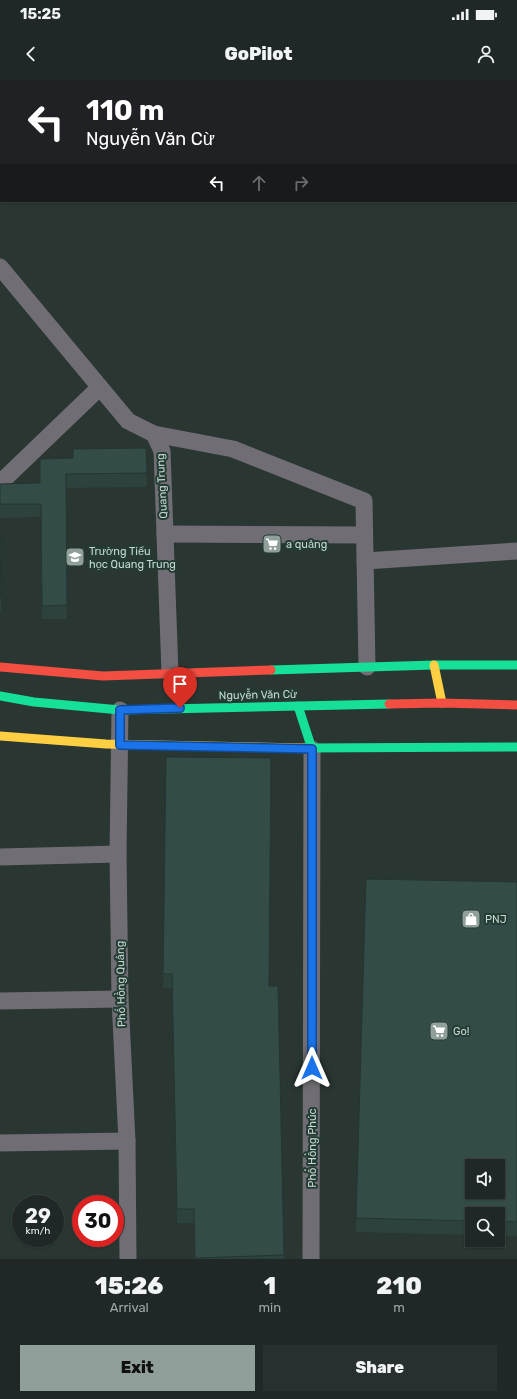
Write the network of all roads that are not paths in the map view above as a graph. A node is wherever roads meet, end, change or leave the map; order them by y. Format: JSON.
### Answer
{"nodes":[{"id":1,"x":0,"y":266,"type":"edge"},
{"id":2,"x":99,"y":388,"type":"junction"},
{"id":3,"x":154,"y":434,"type":"junction"},
{"id":4,"x":0,"y":483,"type":"edge"},
{"id":5,"x":165,"y":534,"type":"junction"},
{"id":6,"x":364,"y":535,"type":"junction"},
{"id":7,"x":517,"y":551,"type":"edge"},
{"id":8,"x":365,"y":561,"type":"junction"},
{"id":9,"x":434,"y":665,"type":"junction"},
{"id":10,"x":517,"y":665,"type":"edge"},
{"id":11,"x":0,"y":667,"type":"edge"},
{"id":12,"x":367,"y":667,"type":"junction"},
{"id":13,"x":170,"y":673,"type":"junction"},
{"id":14,"x":0,"y":696,"type":"edge"},
{"id":15,"x":442,"y":703,"type":"junction"},
{"id":16,"x":517,"y":705,"type":"edge"},
{"id":17,"x":298,"y":706,"type":"junction"},
{"id":18,"x":120,"y":710,"type":"junction"},
{"id":19,"x":0,"y":736,"type":"edge"},
{"id":20,"x":120,"y":745,"type":"junction"},
{"id":21,"x":517,"y":747,"type":"edge"},
{"id":22,"x":312,"y":749,"type":"junction"},
{"id":23,"x":118,"y":854,"type":"junction"},
{"id":24,"x":0,"y":857,"type":"edge"},
{"id":25,"x":120,"y":999,"type":"junction"},
{"id":26,"x":0,"y":1001,"type":"edge"},
{"id":27,"x":127,"y":1141,"type":"junction"},
{"id":28,"x":0,"y":1143,"type":"edge"},
{"id":29,"x":128,"y":1259,"type":"edge"},
{"id":30,"x":312,"y":1259,"type":"edge"}],
"edges":[{"from":1,"to":2,"type":"street"},
{"from":2,"to":3,"type":"street"},
{"from":2,"to":4,"type":"street"},
{"from":3,"to":5,"type":"street","name":"Quang Trung"},
{"from":3,"to":6,"type":"street"},
{"from":5,"to":6,"type":"street"},
{"from":5,"to":13,"type":"street","name":"Quang Trung"},
{"from":6,"to":8,"type":"street"},
{"from":7,"to":8,"type":"street"},
{"from":8,"to":12,"type":"street"},
{"from":9,"to":10,"type":"main road"},
{"from":9,"to":12,"type":"main road"},
{"from":9,"to":15,"type":"main road"},
{"from":11,"to":13,"type":"main road"},
{"from":12,"to":13,"type":"main road"},
{"from":14,"to":18,"type":"main road","name":"Nguyễn Văn Cừ"},
{"from":15,"to":16,"type":"main road","name":"Nguyễn Văn Cừ"},
{"from":15,"to":17,"type":"main road","name":"Nguyễn Văn Cừ"},
{"from":17,"to":18,"type":"main road","name":"Nguyễn Văn Cừ"},
{"from":17,"to":22,"type":"main road"},
{"from":18,"to":20,"type":"street","name":"Phố Hồng Quảng"},
{"from":19,"to":20,"type":"main road"},
{"from":20,"to":22,"type":"main road"},
{"from":20,"to":23,"type":"street","name":"Phố Hồng Quảng"},
{"from":21,"to":22,"type":"main road"},
{"from":22,"to":30,"type":"street","name":"Phố Hồng Phúc"},
{"from":23,"to":24,"type":"street"},
{"from":23,"to":25,"type":"street","name":"Phố Hồng Quảng"},
{"from":25,"to":26,"type":"street"},
{"from":25,"to":27,"type":"street","name":"Phố Hồng Quảng"},
{"from":27,"to":28,"type":"street"},
{"from":27,"to":29,"type":"street","name":"Phố Hồng Quảng"}]}
